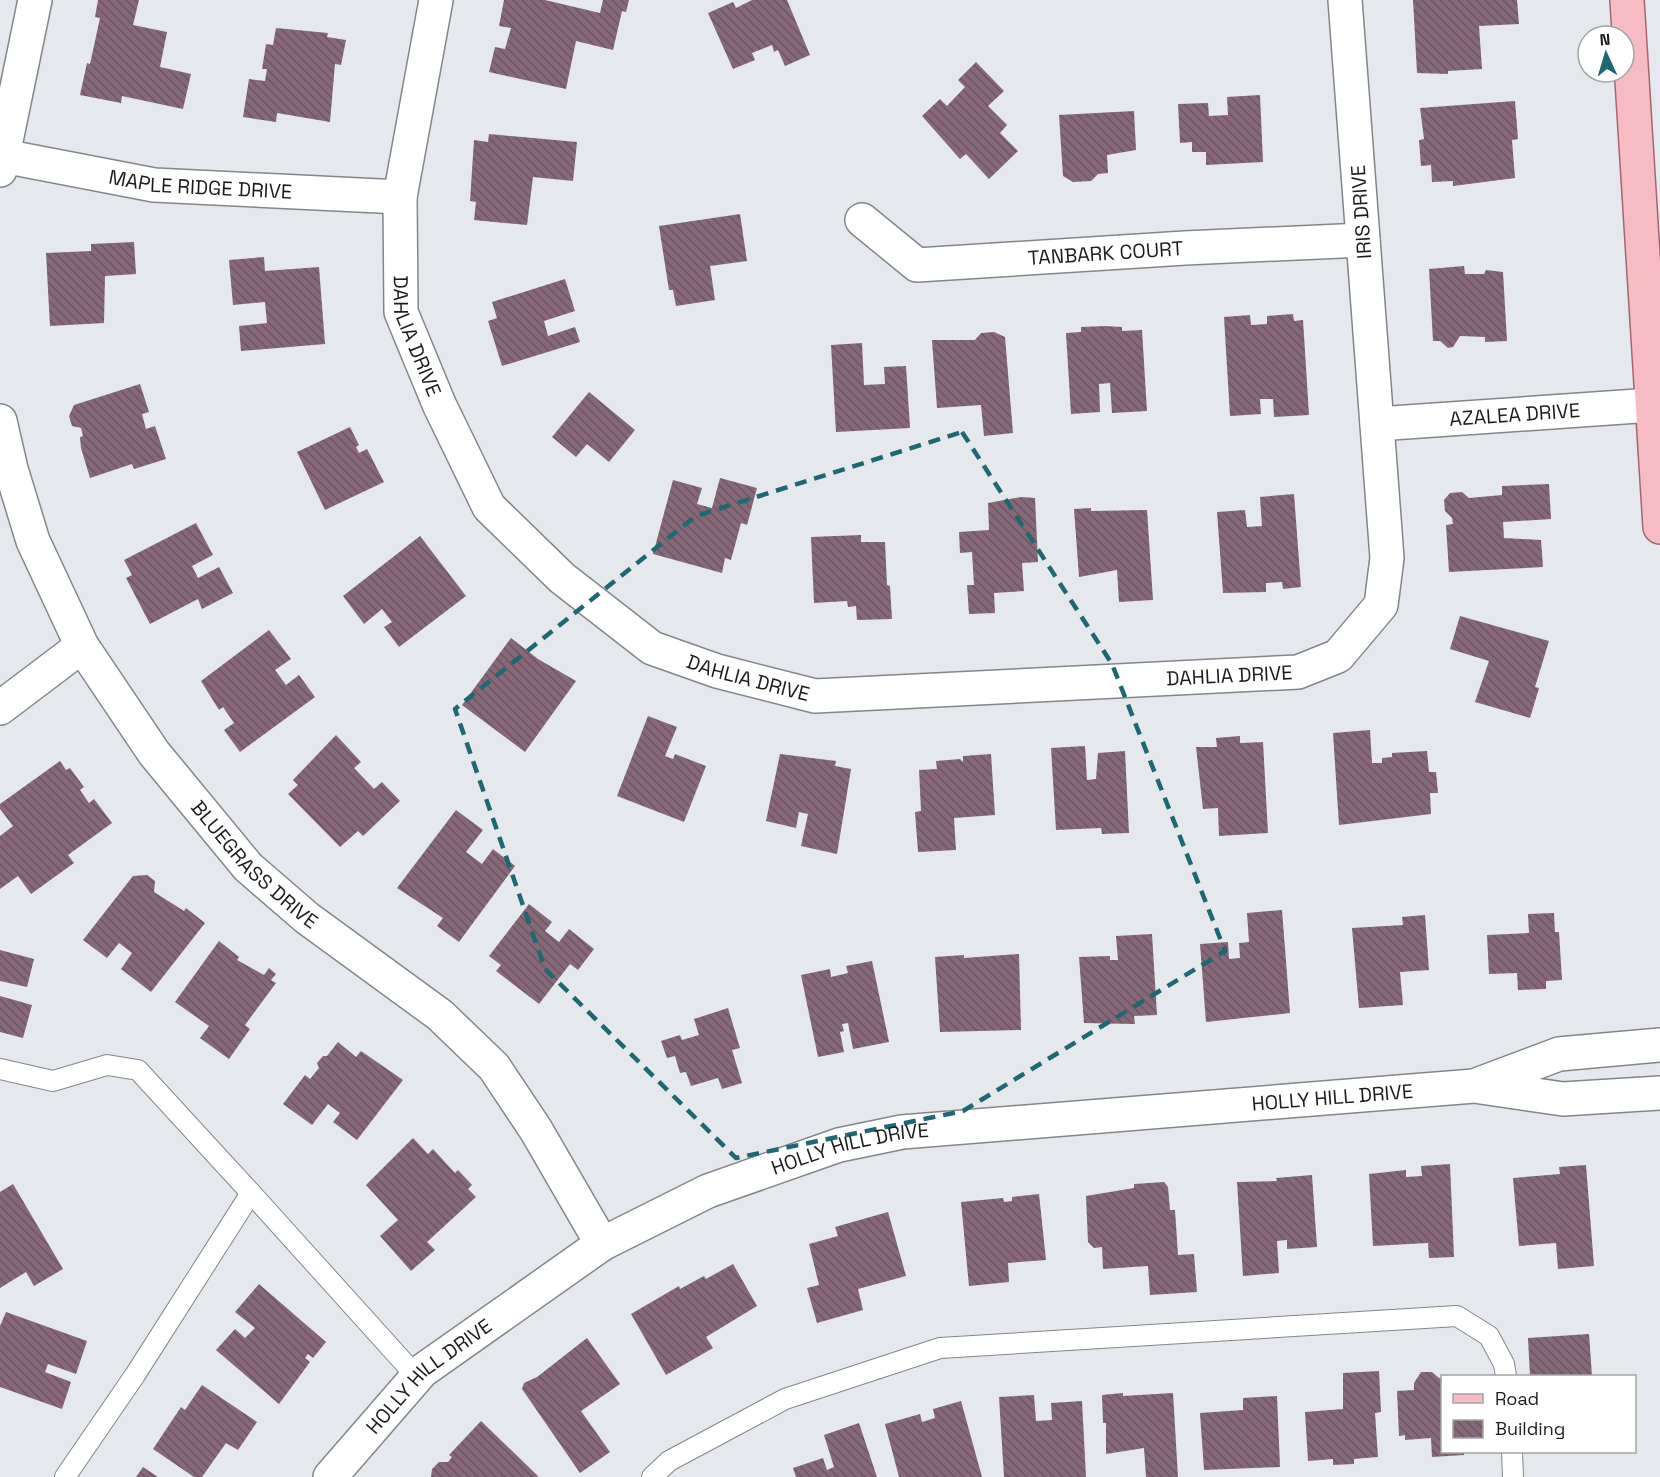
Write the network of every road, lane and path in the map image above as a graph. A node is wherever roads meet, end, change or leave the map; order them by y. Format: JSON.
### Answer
{"nodes":[{"id":1,"x":35,"y":0,"type":"edge"},
{"id":2,"x":436,"y":0,"type":"edge"},
{"id":3,"x":1345,"y":0,"type":"edge"},
{"id":4,"x":1628,"y":0,"type":"edge"},
{"id":5,"x":1,"y":163,"type":"edge"},
{"id":6,"x":400,"y":197,"type":"junction"},
{"id":7,"x":862,"y":220,"type":"dead end"},
{"id":8,"x":1364,"y":240,"type":"junction"},
{"id":9,"x":1652,"y":405,"type":"junction"},
{"id":10,"x":0,"y":422,"type":"edge"},
{"id":11,"x":1377,"y":424,"type":"junction"},
{"id":12,"x":1660,"y":527,"type":"edge"},
{"id":13,"x":82,"y":646,"type":"junction"},
{"id":14,"x":0,"y":708,"type":"edge"},
{"id":15,"x":1660,"y":1045,"type":"edge"},
{"id":16,"x":0,"y":1069,"type":"edge"},
{"id":17,"x":1474,"y":1086,"type":"junction"},
{"id":18,"x":1660,"y":1093,"type":"edge"},
{"id":19,"x":251,"y":1193,"type":"junction"},
{"id":20,"x":602,"y":1244,"type":"junction"},
{"id":21,"x":1506,"y":1375,"type":"edge"},
{"id":22,"x":417,"y":1377,"type":"junction"},
{"id":23,"x":1512,"y":1453,"type":"edge"},
{"id":24,"x":65,"y":1477,"type":"edge"},
{"id":25,"x":330,"y":1477,"type":"edge"},
{"id":26,"x":652,"y":1477,"type":"edge"},
{"id":27,"x":1513,"y":1477,"type":"edge"}],
"edges":[{"from":1,"to":5,"type":"street"},
{"from":2,"to":6,"type":"street","name":"DAHLIA DRIVE"},
{"from":3,"to":8,"type":"street","name":"IRIS DRIVE"},
{"from":4,"to":9,"type":"main road"},
{"from":5,"to":6,"type":"street","name":"MAPLE RIDGE DRIVE"},
{"from":6,"to":11,"type":"street","name":"DAHLIA DRIVE"},
{"from":7,"to":8,"type":"street","name":"TANBARK COURT"},
{"from":8,"to":11,"type":"street","name":"IRIS DRIVE"},
{"from":9,"to":11,"type":"street","name":"AZALEA DRIVE"},
{"from":9,"to":12,"type":"main road"},
{"from":10,"to":13,"type":"street","name":"BLUEGRASS DRIVE"},
{"from":13,"to":14,"type":"street"},
{"from":13,"to":20,"type":"street","name":"BLUEGRASS DRIVE"},
{"from":15,"to":17,"type":"street","name":"HOLLY HILL DRIVE"},
{"from":16,"to":19,"type":"lane"},
{"from":17,"to":18,"type":"street","name":"HOLLY HILL DRIVE"},
{"from":17,"to":20,"type":"street","name":"HOLLY HILL DRIVE"},
{"from":19,"to":22,"type":"lane"},
{"from":19,"to":24,"type":"lane"},
{"from":20,"to":22,"type":"street","name":"HOLLY HILL DRIVE"},
{"from":21,"to":26,"type":"lane"},
{"from":22,"to":25,"type":"street","name":"HOLLY HILL DRIVE"},
{"from":23,"to":27,"type":"lane"}]}
